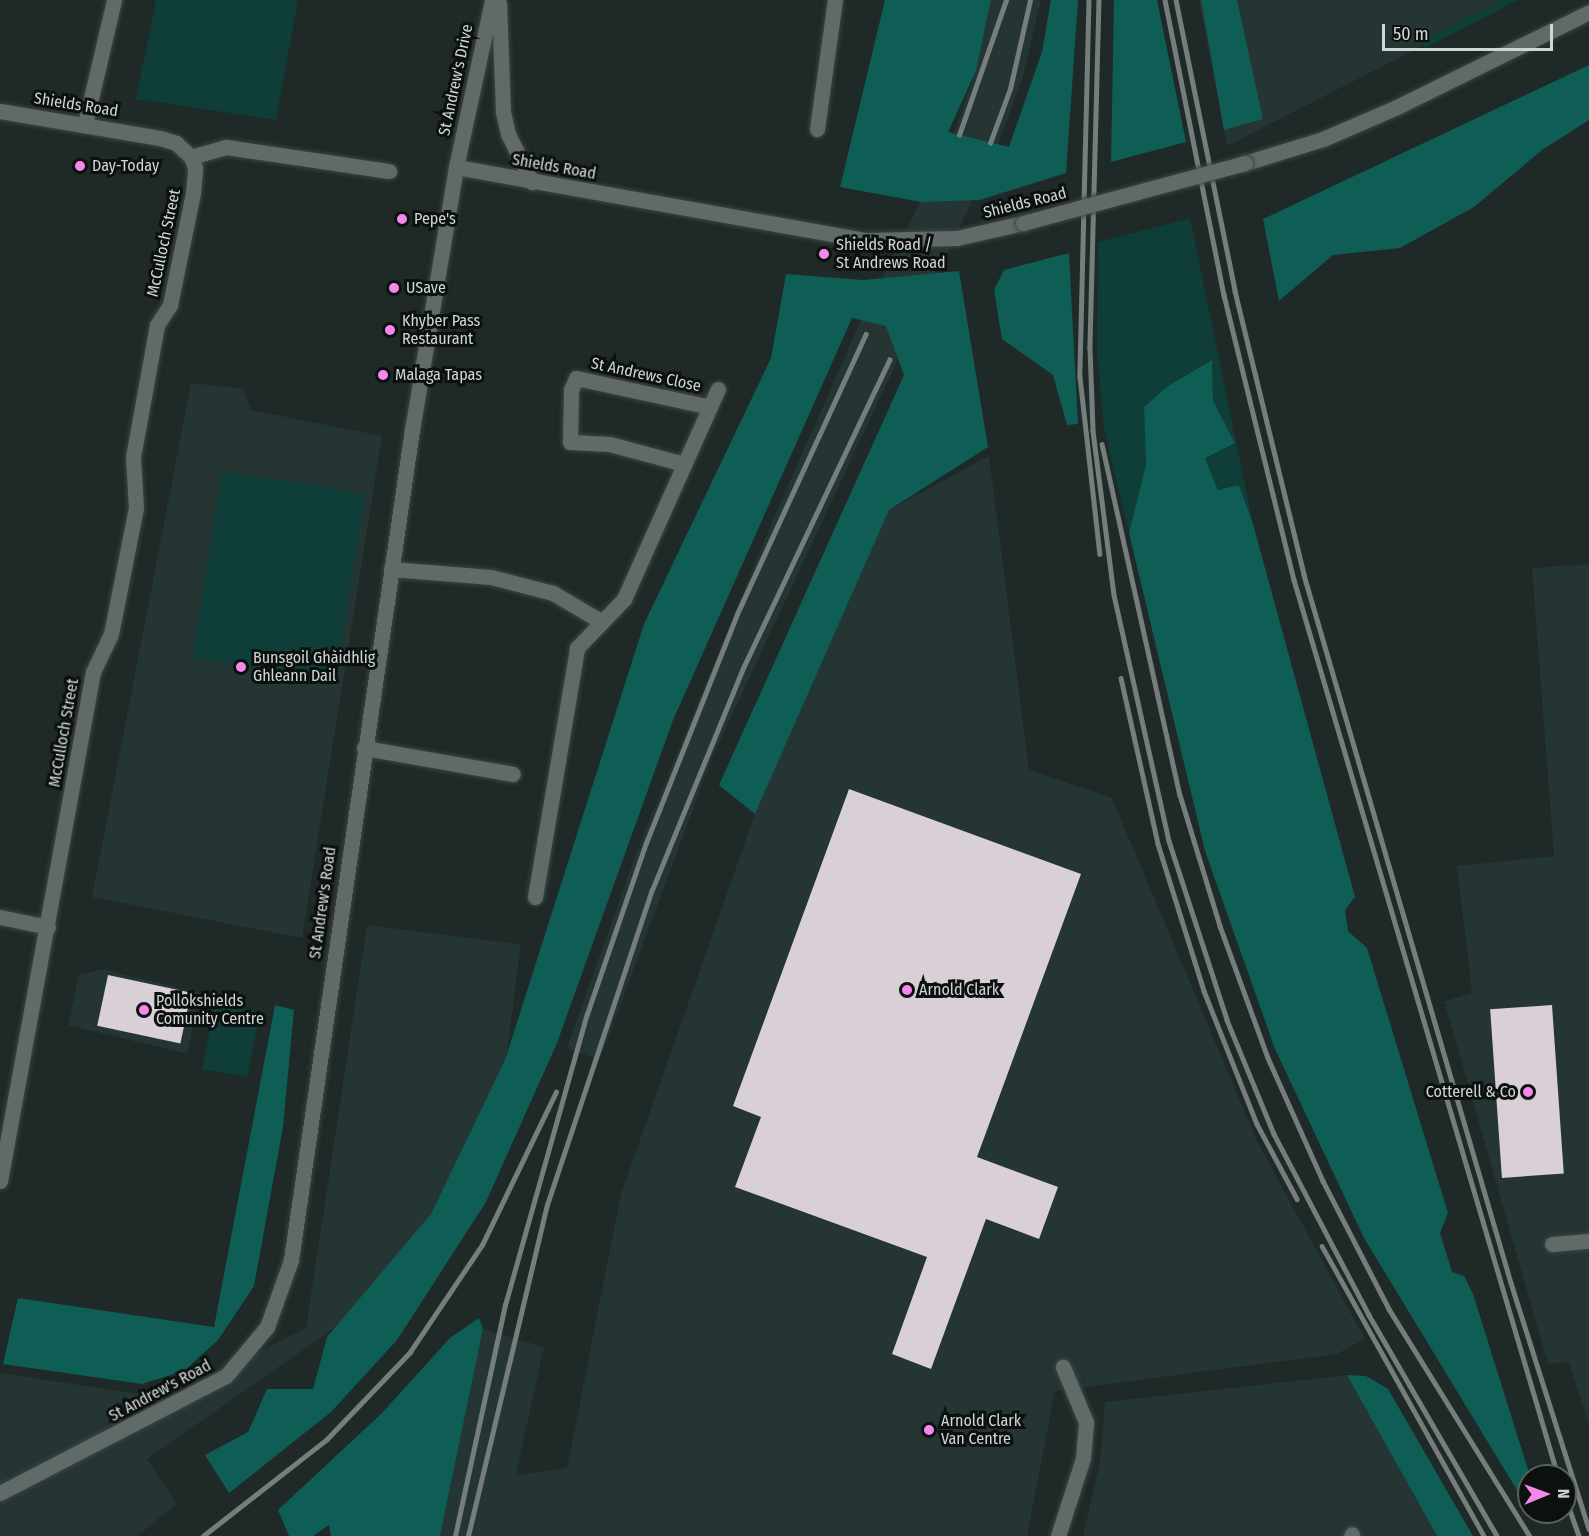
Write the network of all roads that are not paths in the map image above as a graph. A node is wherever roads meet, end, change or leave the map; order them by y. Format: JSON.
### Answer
{"nodes":[{"id":1,"x":114,"y":0,"type":"edge"},
{"id":2,"x":492,"y":0,"type":"edge"},
{"id":3,"x":499,"y":0,"type":"edge"},
{"id":4,"x":835,"y":0,"type":"edge"},
{"id":5,"x":1584,"y":16,"type":"edge"},
{"id":6,"x":0,"y":111,"type":"edge"},
{"id":7,"x":85,"y":124,"type":"junction"},
{"id":8,"x":817,"y":129,"type":"dead end"},
{"id":9,"x":191,"y":157,"type":"junction"},
{"id":10,"x":456,"y":167,"type":"junction"},
{"id":11,"x":389,"y":171,"type":"dead end"},
{"id":12,"x":532,"y":182,"type":"junction"},
{"id":13,"x":718,"y":389,"type":"dead end"},
{"id":14,"x":710,"y":407,"type":"junction"},
{"id":15,"x":684,"y":464,"type":"junction"},
{"id":16,"x":391,"y":569,"type":"junction"},
{"id":17,"x":602,"y":622,"type":"junction"},
{"id":18,"x":364,"y":748,"type":"junction"},
{"id":19,"x":513,"y":774,"type":"dead end"},
{"id":20,"x":535,"y":897,"type":"dead end"},
{"id":21,"x":0,"y":916,"type":"edge"},
{"id":22,"x":48,"y":927,"type":"junction"},
{"id":23,"x":0,"y":1182,"type":"edge"},
{"id":24,"x":1589,"y":1241,"type":"edge"},
{"id":25,"x":1552,"y":1244,"type":"dead end"},
{"id":26,"x":1063,"y":1367,"type":"dead end"},
{"id":27,"x":0,"y":1493,"type":"edge"},
{"id":28,"x":1058,"y":1536,"type":"edge"}],
"edges":[{"from":1,"to":7,"type":"street"},
{"from":2,"to":10,"type":"street","name":"St Andrew's Drive"},
{"from":3,"to":12,"type":"street"},
{"from":4,"to":8,"type":"street"},
{"from":5,"to":12,"type":"street","name":"Shields Road","bridge":true},
{"from":6,"to":7,"type":"street","name":"Shields Road"},
{"from":7,"to":9,"type":"street","name":"Shields Road"},
{"from":9,"to":11,"type":"street"},
{"from":9,"to":22,"type":"street","name":"McCulloch Street"},
{"from":10,"to":12,"type":"street","name":"Shields Road"},
{"from":10,"to":16,"type":"street","name":"St Andrew's Road"},
{"from":13,"to":14,"type":"street","name":"St Andrews Close"},
{"from":14,"to":15,"type":"street","name":"St Andrews Close"},
{"from":14,"to":15,"type":"street","name":"St Andrews Close"},
{"from":15,"to":17,"type":"street","name":"St Andrews Close"},
{"from":16,"to":17,"type":"street"},
{"from":16,"to":18,"type":"street","name":"St Andrew's Road"},
{"from":17,"to":20,"type":"street","name":"St Andrews Close"},
{"from":18,"to":19,"type":"street"},
{"from":18,"to":27,"type":"street","name":"St Andrew's Road"},
{"from":21,"to":22,"type":"street"},
{"from":22,"to":23,"type":"street","name":"McCulloch Street"},
{"from":24,"to":25,"type":"street"},
{"from":26,"to":28,"type":"street"}]}
